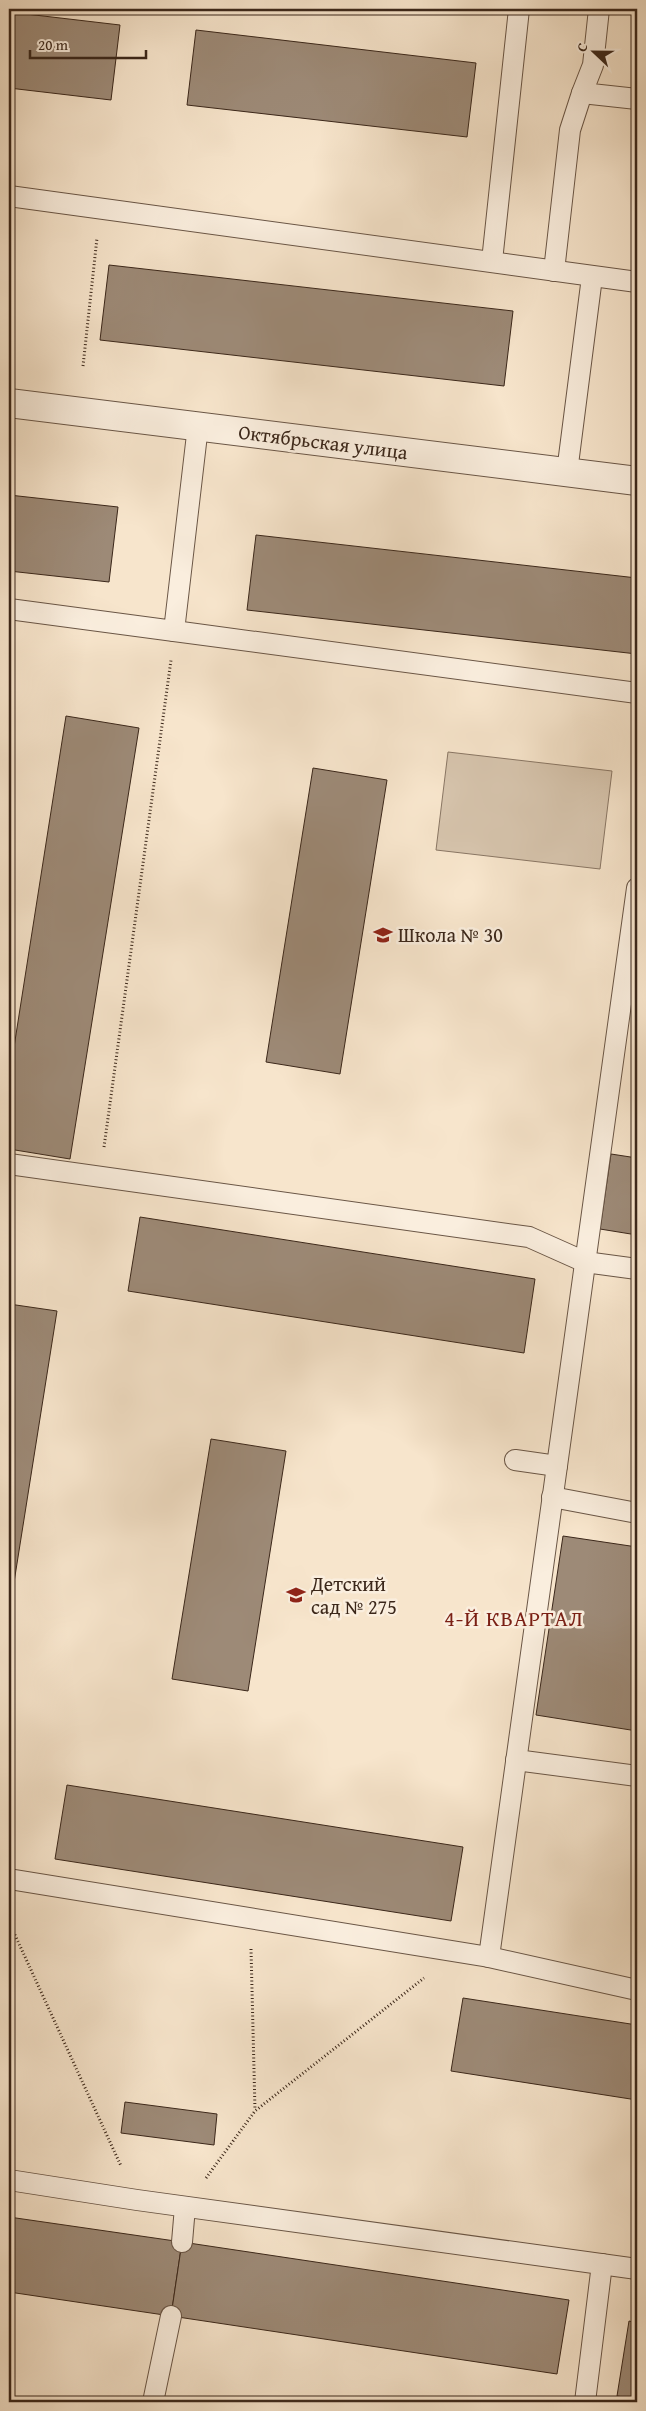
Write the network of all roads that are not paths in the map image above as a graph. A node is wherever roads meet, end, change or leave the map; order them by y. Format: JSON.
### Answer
{"nodes":[{"id":1,"x":519,"y":9,"type":"edge"},
{"id":2,"x":599,"y":9,"type":"edge"},
{"id":3,"x":582,"y":93,"type":"junction"},
{"id":4,"x":637,"y":99,"type":"edge"},
{"id":5,"x":9,"y":196,"type":"edge"},
{"id":6,"x":492,"y":261,"type":"junction"},
{"id":7,"x":554,"y":271,"type":"junction"},
{"id":8,"x":592,"y":277,"type":"junction"},
{"id":9,"x":637,"y":282,"type":"edge"},
{"id":10,"x":9,"y":403,"type":"edge"},
{"id":11,"x":198,"y":426,"type":"junction"},
{"id":12,"x":566,"y":472,"type":"junction"},
{"id":13,"x":637,"y":481,"type":"edge"},
{"id":14,"x":9,"y":609,"type":"edge"},
{"id":15,"x":174,"y":631,"type":"junction"},
{"id":16,"x":637,"y":693,"type":"edge"},
{"id":17,"x":637,"y":888,"type":"edge"},
{"id":18,"x":9,"y":1164,"type":"edge"},
{"id":19,"x":585,"y":1262,"type":"junction"},
{"id":20,"x":637,"y":1269,"type":"edge"},
{"id":21,"x":515,"y":1460,"type":"dead end"},
{"id":22,"x":557,"y":1466,"type":"junction"},
{"id":23,"x":552,"y":1497,"type":"junction"},
{"id":24,"x":637,"y":1513,"type":"edge"},
{"id":25,"x":516,"y":1760,"type":"junction"},
{"id":26,"x":637,"y":1776,"type":"edge"},
{"id":27,"x":9,"y":1879,"type":"edge"},
{"id":28,"x":489,"y":1957,"type":"junction"},
{"id":29,"x":637,"y":1990,"type":"edge"},
{"id":30,"x":9,"y":2180,"type":"edge"},
{"id":31,"x":185,"y":2207,"type":"junction"},
{"id":32,"x":182,"y":2242,"type":"dead end"},
{"id":33,"x":602,"y":2264,"type":"junction"},
{"id":34,"x":637,"y":2269,"type":"edge"},
{"id":35,"x":171,"y":2316,"type":"dead end"},
{"id":36,"x":153,"y":2402,"type":"edge"},
{"id":37,"x":585,"y":2402,"type":"edge"}],
"edges":[{"from":1,"to":6,"type":"lane"},
{"from":2,"to":3,"type":"lane"},
{"from":3,"to":4,"type":"lane"},
{"from":3,"to":7,"type":"lane"},
{"from":5,"to":6,"type":"lane"},
{"from":6,"to":7,"type":"lane"},
{"from":7,"to":8,"type":"lane"},
{"from":8,"to":9,"type":"lane"},
{"from":8,"to":12,"type":"lane"},
{"from":10,"to":11,"type":"street","name":"Октябрьская улица"},
{"from":11,"to":12,"type":"street","name":"Октябрьская улица"},
{"from":11,"to":15,"type":"lane"},
{"from":12,"to":13,"type":"street","name":"Октябрьская улица"},
{"from":14,"to":15,"type":"lane"},
{"from":15,"to":16,"type":"lane"},
{"from":17,"to":19,"type":"lane"},
{"from":18,"to":19,"type":"lane"},
{"from":19,"to":20,"type":"lane"},
{"from":19,"to":22,"type":"lane"},
{"from":21,"to":22,"type":"lane"},
{"from":22,"to":23,"type":"lane"},
{"from":23,"to":24,"type":"lane"},
{"from":23,"to":25,"type":"lane"},
{"from":25,"to":26,"type":"lane"},
{"from":25,"to":28,"type":"lane"},
{"from":27,"to":28,"type":"lane"},
{"from":28,"to":29,"type":"lane"},
{"from":30,"to":31,"type":"lane"},
{"from":31,"to":32,"type":"lane"},
{"from":31,"to":33,"type":"lane"},
{"from":33,"to":34,"type":"lane"},
{"from":33,"to":37,"type":"lane"},
{"from":35,"to":36,"type":"lane"}]}
